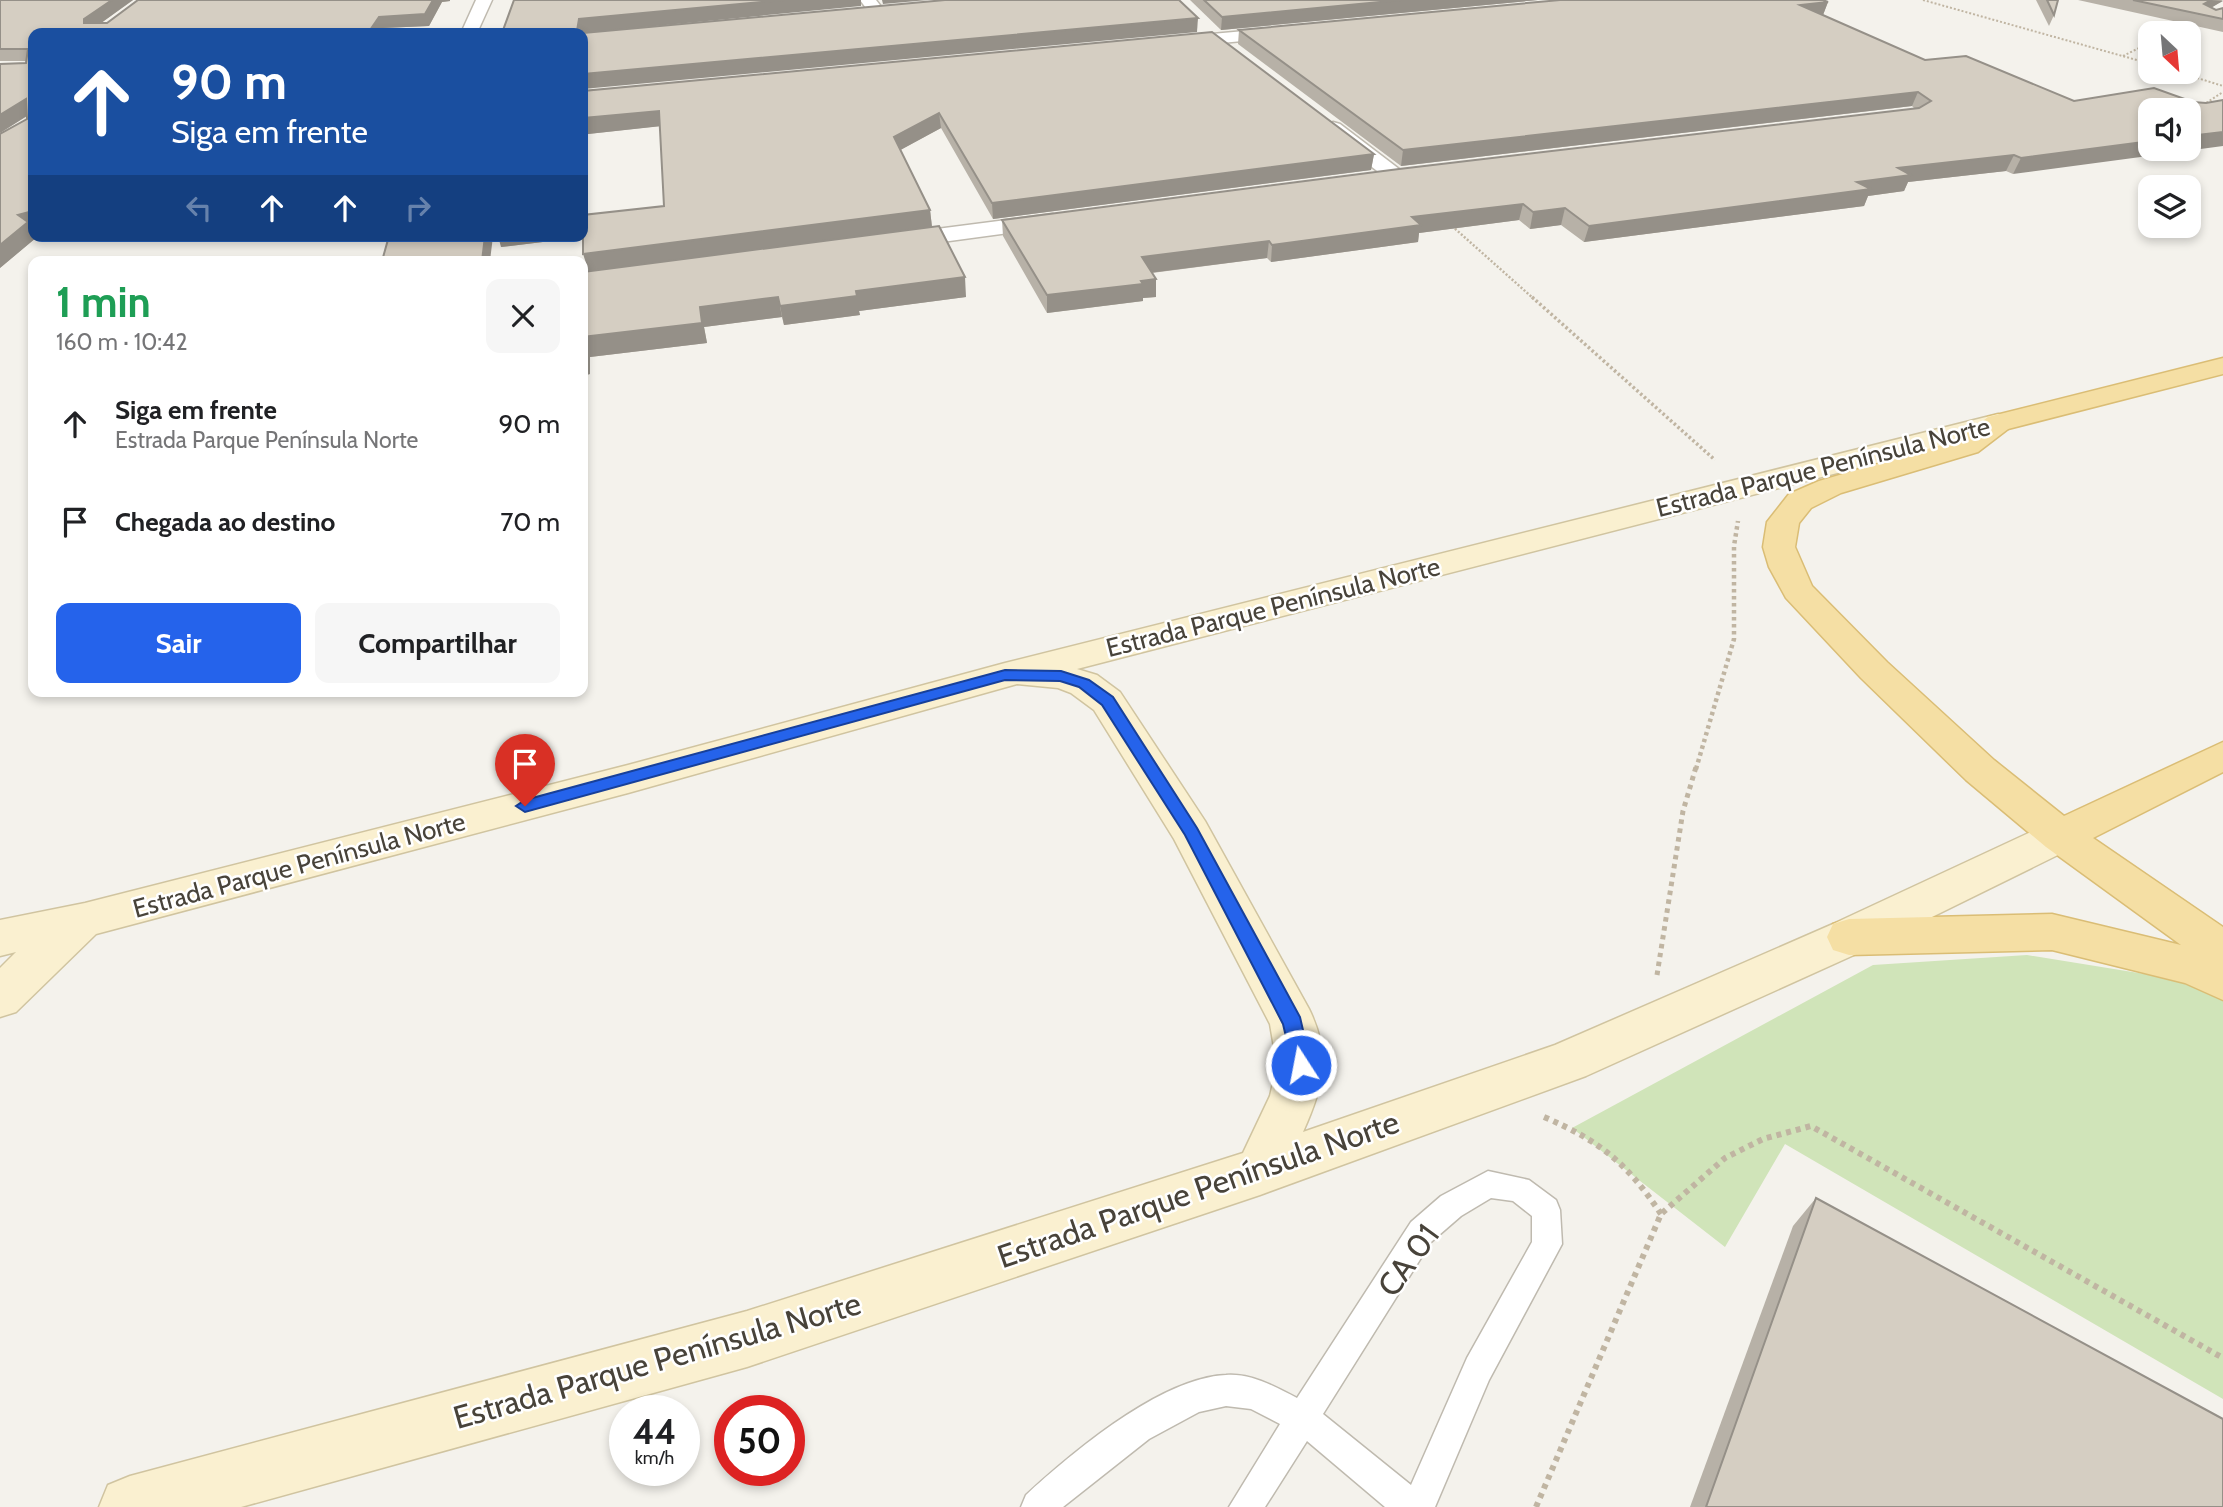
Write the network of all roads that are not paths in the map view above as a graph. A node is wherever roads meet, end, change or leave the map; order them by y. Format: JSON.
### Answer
{"nodes":[{"id":1,"x":484,"y":0,"type":"edge"},
{"id":2,"x":879,"y":9,"type":"edge"},
{"id":3,"x":853,"y":16,"type":"edge"},
{"id":4,"x":1197,"y":19,"type":"edge"},
{"id":5,"x":471,"y":28,"type":"edge"},
{"id":6,"x":1314,"y":29,"type":"edge"},
{"id":7,"x":1217,"y":38,"type":"junction"},
{"id":8,"x":1148,"y":45,"type":"edge"},
{"id":9,"x":1238,"y":55,"type":"edge"},
{"id":10,"x":1322,"y":120,"type":"edge"},
{"id":11,"x":1368,"y":180,"type":"edge"},
{"id":12,"x":1079,"y":218,"type":"edge"},
{"id":13,"x":872,"y":244,"type":"edge"},
{"id":14,"x":2223,"y":366,"type":"edge"},
{"id":15,"x":1998,"y":423,"type":"junction"},
{"id":16,"x":1005,"y":675,"type":"junction"},
{"id":17,"x":2223,"y":757,"type":"edge"},
{"id":18,"x":2060,"y":836,"type":"junction"},
{"id":19,"x":85,"y":920,"type":"junction"},
{"id":20,"x":0,"y":937,"type":"edge"},
{"id":21,"x":1849,"y":937,"type":"junction"},
{"id":22,"x":2223,"y":951,"type":"edge"},
{"id":23,"x":2223,"y":981,"type":"edge"},
{"id":24,"x":0,"y":998,"type":"edge"},
{"id":25,"x":1260,"y":1171,"type":"junction"},
{"id":26,"x":1303,"y":1418,"type":"junction"},
{"id":27,"x":130,"y":1507,"type":"edge"},
{"id":28,"x":1038,"y":1507,"type":"edge"},
{"id":29,"x":1247,"y":1507,"type":"edge"},
{"id":30,"x":1411,"y":1507,"type":"edge"},
{"id":31,"x":1418,"y":1507,"type":"edge"}],
"edges":[{"from":1,"to":5,"type":"street"},
{"from":2,"to":3,"type":"main road"},
{"from":4,"to":7,"type":"street"},
{"from":6,"to":7,"type":"street"},
{"from":7,"to":8,"type":"street"},
{"from":7,"to":9,"type":"street"},
{"from":10,"to":11,"type":"street"},
{"from":12,"to":13,"type":"street"},
{"from":14,"to":15,"type":"main road","name":"Estrada Parque Península Norte"},
{"from":15,"to":16,"type":"main road","name":"Estrada Parque Península Norte"},
{"from":15,"to":18,"type":"main road"},
{"from":16,"to":19,"type":"main road","name":"Estrada Parque Península Norte"},
{"from":16,"to":25,"type":"main road"},
{"from":17,"to":18,"type":"main road","name":"Estrada Parque Península Norte"},
{"from":18,"to":21,"type":"main road","name":"Estrada Parque Península Norte"},
{"from":18,"to":22,"type":"main road"},
{"from":19,"to":20,"type":"main road","name":"Estrada Parque Península Norte"},
{"from":19,"to":24,"type":"main road"},
{"from":21,"to":23,"type":"main road"},
{"from":21,"to":25,"type":"main road","name":"Estrada Parque Península Norte"},
{"from":25,"to":27,"type":"main road","name":"Estrada Parque Península Norte"},
{"from":26,"to":28,"type":"lane"},
{"from":26,"to":29,"type":"lane","name":"CA 01"},
{"from":26,"to":30,"type":"lane"},
{"from":26,"to":31,"type":"lane","name":"CA 01"}]}
